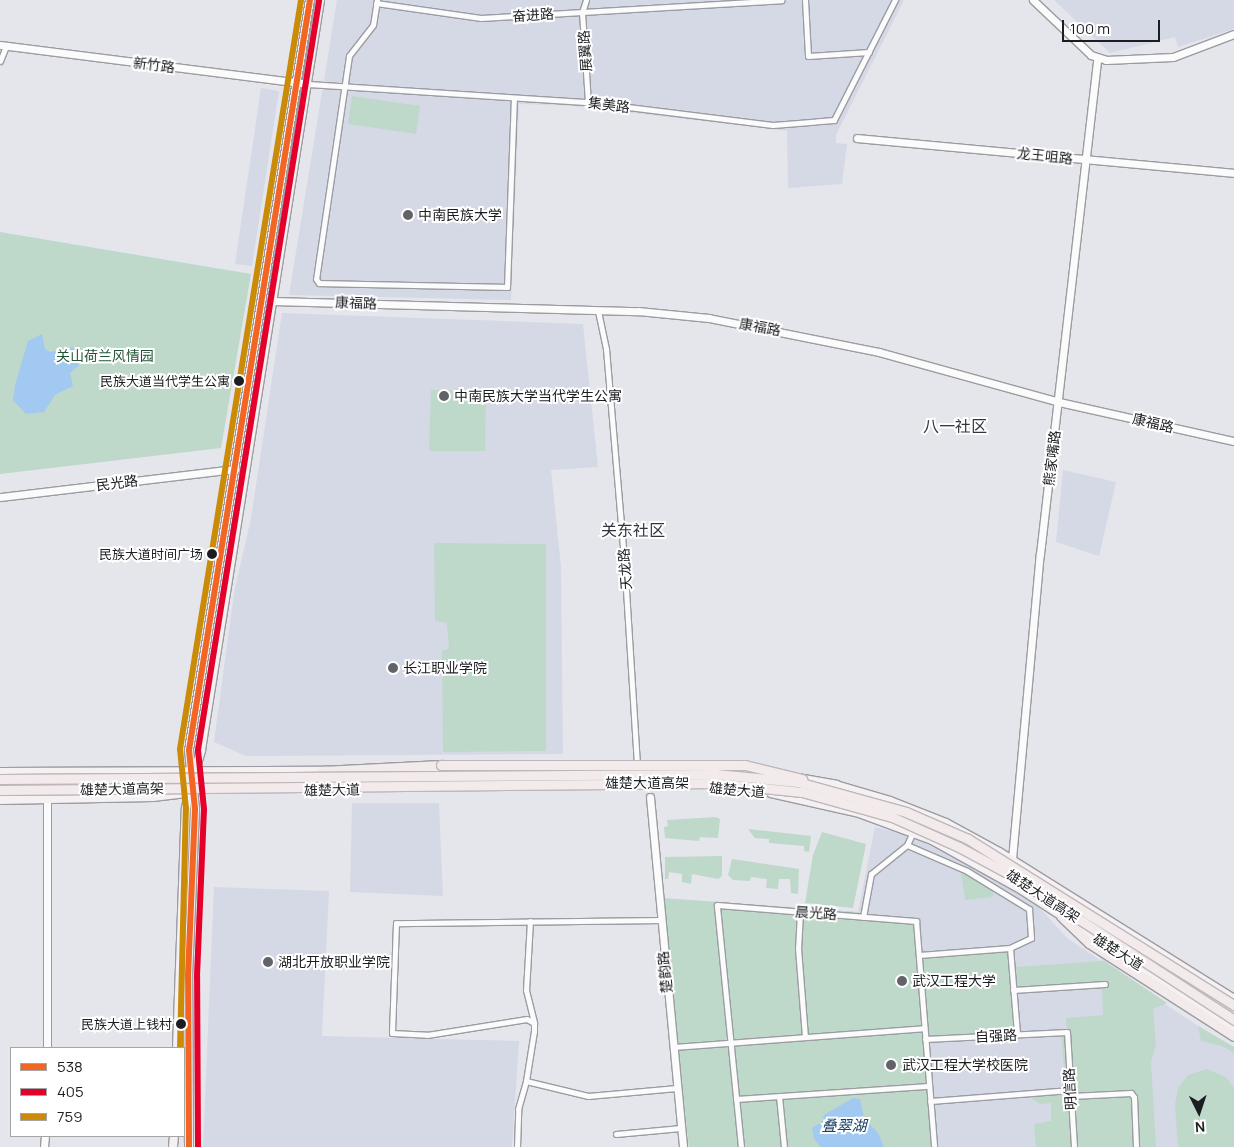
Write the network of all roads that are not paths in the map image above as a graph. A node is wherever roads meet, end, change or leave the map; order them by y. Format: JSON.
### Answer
{"nodes":[{"id":1,"x":310,"y":0,"type":"edge"},
{"id":2,"x":320,"y":0,"type":"edge"},
{"id":3,"x":586,"y":0,"type":"edge"},
{"id":4,"x":781,"y":0,"type":"edge"},
{"id":5,"x":804,"y":0,"type":"edge"},
{"id":6,"x":895,"y":0,"type":"edge"},
{"id":7,"x":1033,"y":0,"type":"edge"},
{"id":8,"x":377,"y":1,"type":"edge"},
{"id":9,"x":760,"y":1,"type":"edge"},
{"id":10,"x":715,"y":2,"type":"edge"},
{"id":11,"x":582,"y":12,"type":"junction"},
{"id":12,"x":1234,"y":34,"type":"edge"},
{"id":13,"x":3,"y":46,"type":"edge"},
{"id":14,"x":870,"y":52,"type":"junction"},
{"id":15,"x":1098,"y":58,"type":"junction"},
{"id":16,"x":0,"y":62,"type":"edge"},
{"id":17,"x":298,"y":83,"type":"junction"},
{"id":18,"x":308,"y":84,"type":"junction"},
{"id":19,"x":345,"y":88,"type":"junction"},
{"id":20,"x":514,"y":98,"type":"junction"},
{"id":21,"x":588,"y":102,"type":"junction"},
{"id":22,"x":857,"y":138,"type":"dead end"},
{"id":23,"x":1086,"y":160,"type":"junction"},
{"id":24,"x":1234,"y":173,"type":"edge"},
{"id":25,"x":273,"y":301,"type":"junction"},
{"id":26,"x":598,"y":311,"type":"junction"},
{"id":27,"x":1059,"y":402,"type":"junction"},
{"id":28,"x":1234,"y":441,"type":"edge"},
{"id":29,"x":235,"y":469,"type":"junction"},
{"id":30,"x":0,"y":497,"type":"edge"},
{"id":31,"x":637,"y":769,"type":"junction"},
{"id":32,"x":320,"y":771,"type":"junction"},
{"id":33,"x":0,"y":772,"type":"edge"},
{"id":34,"x":192,"y":774,"type":"junction"},
{"id":35,"x":0,"y":779,"type":"edge"},
{"id":36,"x":0,"y":790,"type":"edge"},
{"id":37,"x":191,"y":792,"type":"junction"},
{"id":38,"x":844,"y":793,"type":"junction"},
{"id":39,"x":650,"y":797,"type":"dead end"},
{"id":40,"x":46,"y":799,"type":"junction"},
{"id":41,"x":0,"y":800,"type":"edge"},
{"id":42,"x":932,"y":818,"type":"junction"},
{"id":43,"x":911,"y":836,"type":"dead end"},
{"id":44,"x":924,"y":836,"type":"junction"},
{"id":45,"x":907,"y":845,"type":"junction"},
{"id":46,"x":1012,"y":859,"type":"junction"},
{"id":47,"x":800,"y":912,"type":"junction"},
{"id":48,"x":1061,"y":916,"type":"junction"},
{"id":49,"x":862,"y":917,"type":"junction"},
{"id":50,"x":660,"y":920,"type":"junction"},
{"id":51,"x":530,"y":921,"type":"junction"},
{"id":52,"x":1010,"y":948,"type":"junction"},
{"id":53,"x":919,"y":955,"type":"junction"},
{"id":54,"x":1105,"y":984,"type":"dead end"},
{"id":55,"x":1013,"y":990,"type":"junction"},
{"id":56,"x":1234,"y":999,"type":"edge"},
{"id":57,"x":1234,"y":1005,"type":"edge"},
{"id":58,"x":1234,"y":1020,"type":"edge"},
{"id":59,"x":534,"y":1023,"type":"junction"},
{"id":60,"x":1234,"y":1026,"type":"edge"},
{"id":61,"x":924,"y":1028,"type":"junction"},
{"id":62,"x":1067,"y":1032,"type":"joint"},
{"id":63,"x":1017,"y":1034,"type":"junction"},
{"id":64,"x":1234,"y":1036,"type":"edge"},
{"id":65,"x":805,"y":1037,"type":"junction"},
{"id":66,"x":925,"y":1039,"type":"junction"},
{"id":67,"x":730,"y":1042,"type":"junction"},
{"id":68,"x":47,"y":1047,"type":"edge"},
{"id":69,"x":177,"y":1047,"type":"edge"},
{"id":70,"x":673,"y":1047,"type":"junction"},
{"id":71,"x":526,"y":1082,"type":"junction"},
{"id":72,"x":929,"y":1086,"type":"junction"},
{"id":73,"x":677,"y":1088,"type":"junction"},
{"id":74,"x":1071,"y":1093,"type":"junction"},
{"id":75,"x":780,"y":1096,"type":"junction"},
{"id":76,"x":736,"y":1099,"type":"junction"},
{"id":77,"x":930,"y":1101,"type":"junction"},
{"id":78,"x":681,"y":1128,"type":"junction"},
{"id":79,"x":616,"y":1134,"type":"dead end"},
{"id":80,"x":188,"y":1147,"type":"edge"},
{"id":81,"x":517,"y":1147,"type":"edge"},
{"id":82,"x":683,"y":1147,"type":"edge"},
{"id":83,"x":741,"y":1147,"type":"edge"},
{"id":84,"x":784,"y":1147,"type":"edge"},
{"id":85,"x":934,"y":1147,"type":"edge"},
{"id":86,"x":1074,"y":1147,"type":"edge"},
{"id":87,"x":1136,"y":1147,"type":"edge"}],
"edges":[{"from":1,"to":17,"type":"main road"},
{"from":2,"to":18,"type":"main road"},
{"from":3,"to":11,"type":"street","name":"展翼路"},
{"from":4,"to":9,"type":"street","name":"奋进路"},
{"from":5,"to":14,"type":"street"},
{"from":6,"to":14,"type":"street"},
{"from":7,"to":15,"type":"street"},
{"from":8,"to":11,"type":"street","name":"奋进路"},
{"from":8,"to":19,"type":"street"},
{"from":9,"to":10,"type":"street","name":"奋进路"},
{"from":10,"to":11,"type":"street","name":"奋进路"},
{"from":11,"to":21,"type":"street","name":"展翼路"},
{"from":12,"to":15,"type":"street"},
{"from":13,"to":16,"type":"street"},
{"from":13,"to":17,"type":"street","name":"新竹路"},
{"from":14,"to":21,"type":"street","name":"集美路"},
{"from":15,"to":23,"type":"street","name":"熊家嘴路"},
{"from":17,"to":18,"type":"street","name":"新竹路"},
{"from":17,"to":29,"type":"main road"},
{"from":18,"to":19,"type":"street","name":"集美路"},
{"from":18,"to":25,"type":"main road"},
{"from":19,"to":20,"type":"street","name":"集美路"},
{"from":19,"to":20,"type":"street"},
{"from":20,"to":21,"type":"street","name":"集美路"},
{"from":22,"to":23,"type":"street","name":"龙王咀路"},
{"from":23,"to":24,"type":"street","name":"龙王咀路"},
{"from":23,"to":27,"type":"street","name":"熊家嘴路"},
{"from":25,"to":26,"type":"street","name":"康福路"},
{"from":25,"to":34,"type":"main road"},
{"from":26,"to":27,"type":"street","name":"康福路"},
{"from":26,"to":31,"type":"street","name":"天龙路"},
{"from":27,"to":28,"type":"street","name":"康福路"},
{"from":27,"to":46,"type":"street","name":"熊家嘴路"},
{"from":29,"to":30,"type":"street","name":"民光路"},
{"from":29,"to":34,"type":"main road"},
{"from":31,"to":32,"type":"main road","name":"雄楚大道"},
{"from":31,"to":42,"type":"main road","name":"雄楚大道"},
{"from":32,"to":34,"type":"main road","name":"雄楚大道"},
{"from":32,"to":38,"type":"highway","bridge":true},
{"from":33,"to":34,"type":"main road","name":"雄楚大道"},
{"from":34,"to":37,"type":"main road"},
{"from":35,"to":38,"type":"highway","name":"雄楚大道高架","bridge":true},
{"from":36,"to":58,"type":"highway","name":"雄楚大道高架","bridge":true},
{"from":37,"to":40,"type":"main road","name":"雄楚大道"},
{"from":37,"to":44,"type":"main road","name":"雄楚大道"},
{"from":37,"to":69,"type":"main road"},
{"from":37,"to":80,"type":"main road"},
{"from":38,"to":57,"type":"highway","name":"雄楚大道高架","bridge":true},
{"from":39,"to":50,"type":"street","name":"楚韵路"},
{"from":40,"to":41,"type":"main road","name":"雄楚大道"},
{"from":40,"to":68,"type":"street"},
{"from":42,"to":44,"type":"main road"},
{"from":42,"to":46,"type":"main road","name":"雄楚大道"},
{"from":43,"to":45,"type":"street"},
{"from":44,"to":48,"type":"main road","name":"雄楚大道"},
{"from":45,"to":49,"type":"street"},
{"from":45,"to":52,"type":"street"},
{"from":46,"to":56,"type":"main road","name":"雄楚大道"},
{"from":47,"to":49,"type":"street","name":"晨光路"},
{"from":47,"to":65,"type":"street"},
{"from":47,"to":67,"type":"street","name":"晨光路"},
{"from":48,"to":60,"type":"main road","name":"雄楚大道"},
{"from":48,"to":64,"type":"highway"},
{"from":49,"to":53,"type":"street","name":"晨光路"},
{"from":50,"to":51,"type":"street"},
{"from":50,"to":70,"type":"street","name":"楚韵路"},
{"from":51,"to":59,"type":"street"},
{"from":51,"to":59,"type":"street"},
{"from":52,"to":53,"type":"street"},
{"from":52,"to":55,"type":"street"},
{"from":53,"to":61,"type":"street"},
{"from":54,"to":55,"type":"street"},
{"from":55,"to":63,"type":"street"},
{"from":59,"to":71,"type":"street"},
{"from":61,"to":65,"type":"street"},
{"from":61,"to":66,"type":"street"},
{"from":62,"to":63,"type":"street","name":"自强路"},
{"from":62,"to":74,"type":"street","name":"明信路"},
{"from":63,"to":66,"type":"street","name":"自强路"},
{"from":65,"to":67,"type":"street"},
{"from":66,"to":72,"type":"street"},
{"from":67,"to":70,"type":"street"},
{"from":67,"to":76,"type":"street"},
{"from":70,"to":73,"type":"street","name":"楚韵路"},
{"from":71,"to":73,"type":"street"},
{"from":71,"to":81,"type":"street"},
{"from":72,"to":75,"type":"street"},
{"from":72,"to":77,"type":"street"},
{"from":73,"to":78,"type":"street","name":"楚韵路"},
{"from":74,"to":77,"type":"street"},
{"from":74,"to":86,"type":"street","name":"明信路"},
{"from":74,"to":87,"type":"street"},
{"from":75,"to":76,"type":"street"},
{"from":75,"to":84,"type":"street"},
{"from":76,"to":83,"type":"street"},
{"from":77,"to":85,"type":"street"},
{"from":78,"to":79,"type":"street"},
{"from":78,"to":82,"type":"street","name":"楚韵路"}]}
